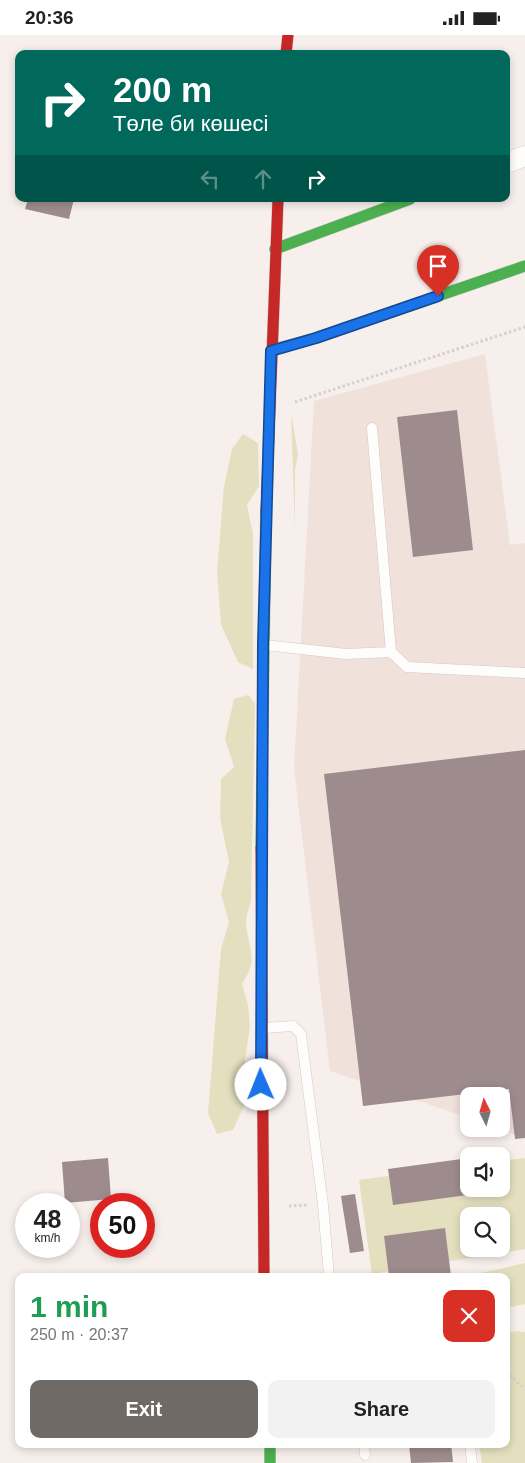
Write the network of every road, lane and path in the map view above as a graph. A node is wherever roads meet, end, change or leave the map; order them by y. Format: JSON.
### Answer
{"nodes":[{"id":1,"x":288,"y":35,"type":"edge"},
{"id":2,"x":286,"y":50,"type":"edge"},
{"id":3,"x":525,"y":156,"type":"edge"},
{"id":4,"x":510,"y":162,"type":"edge"},
{"id":5,"x":278,"y":202,"type":"edge"},
{"id":6,"x":402,"y":202,"type":"edge"},
{"id":7,"x":275,"y":249,"type":"junction"},
{"id":8,"x":525,"y":266,"type":"edge"},
{"id":9,"x":525,"y":327,"type":"edge"},
{"id":10,"x":271,"y":351,"type":"junction"},
{"id":11,"x":269,"y":410,"type":"junction"},
{"id":12,"x":372,"y":428,"type":"dead end"},
{"id":13,"x":263,"y":644,"type":"junction"},
{"id":14,"x":391,"y":653,"type":"junction"},
{"id":15,"x":525,"y":673,"type":"edge"},
{"id":16,"x":260,"y":1028,"type":"junction"},
{"id":17,"x":323,"y":1205,"type":"junction"},
{"id":18,"x":288,"y":1215,"type":"dead end"},
{"id":19,"x":264,"y":1273,"type":"edge"},
{"id":20,"x":329,"y":1273,"type":"edge"},
{"id":21,"x":510,"y":1376,"type":"edge"},
{"id":22,"x":525,"y":1389,"type":"edge"},
{"id":23,"x":270,"y":1448,"type":"edge"},
{"id":24,"x":364,"y":1448,"type":"edge"},
{"id":25,"x":470,"y":1448,"type":"edge"},
{"id":26,"x":365,"y":1455,"type":"dead end"},
{"id":27,"x":270,"y":1463,"type":"edge"},
{"id":28,"x":472,"y":1463,"type":"edge"}],
"edges":[{"from":1,"to":2,"type":"main road"},
{"from":3,"to":4,"type":"street"},
{"from":5,"to":7,"type":"main road"},
{"from":6,"to":7,"type":"main road"},
{"from":7,"to":10,"type":"main road"},
{"from":8,"to":10,"type":"main road"},
{"from":9,"to":11,"type":"path"},
{"from":10,"to":11,"type":"main road"},
{"from":11,"to":13,"type":"main road"},
{"from":12,"to":14,"type":"lane"},
{"from":13,"to":14,"type":"lane"},
{"from":13,"to":16,"type":"main road"},
{"from":14,"to":15,"type":"lane"},
{"from":16,"to":17,"type":"lane"},
{"from":16,"to":19,"type":"main road"},
{"from":17,"to":18,"type":"path"},
{"from":17,"to":20,"type":"lane"},
{"from":21,"to":22,"type":"path"},
{"from":23,"to":27,"type":"main road"},
{"from":24,"to":26,"type":"lane"},
{"from":25,"to":28,"type":"lane"}]}
